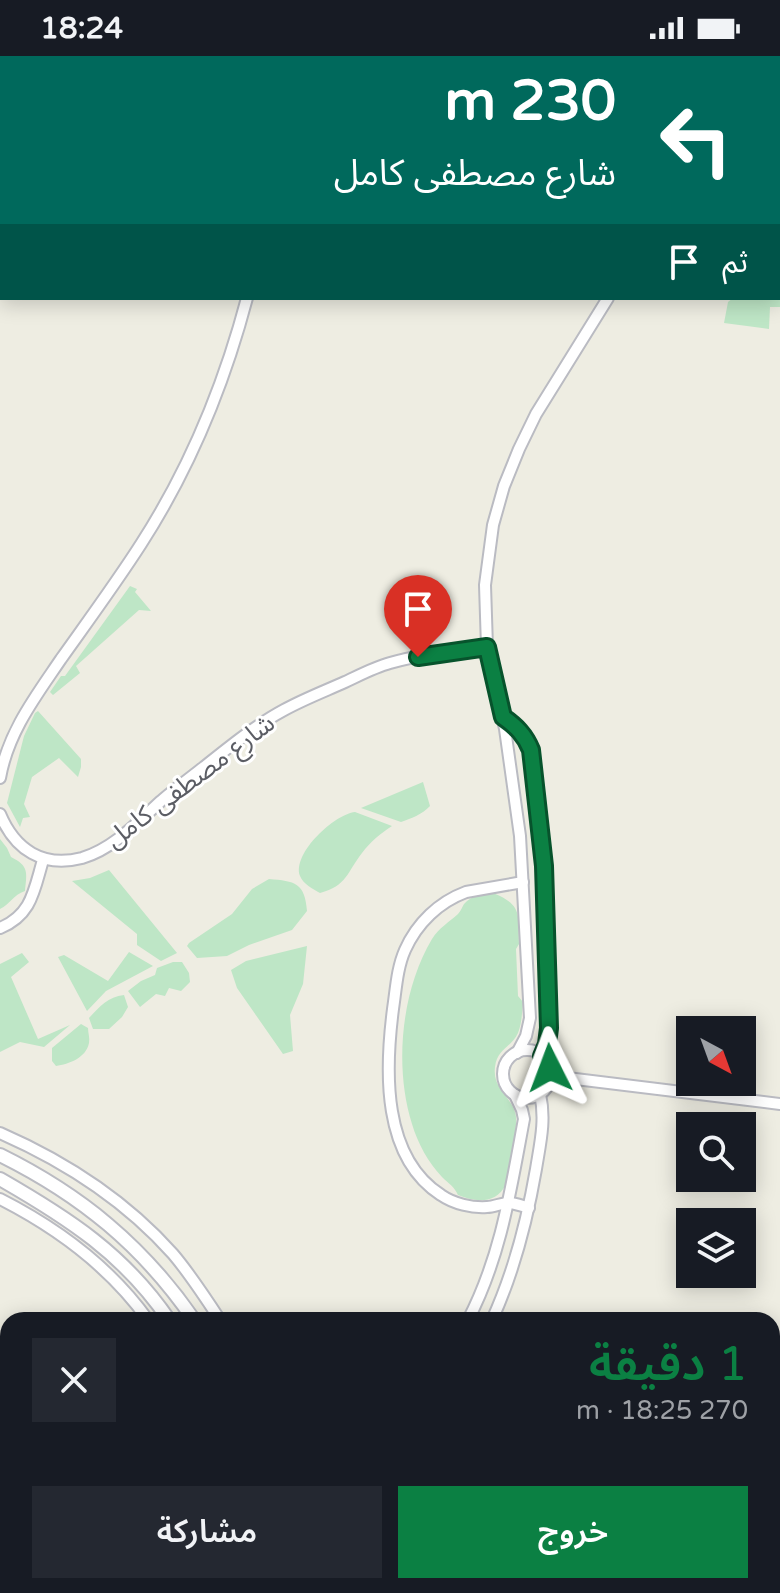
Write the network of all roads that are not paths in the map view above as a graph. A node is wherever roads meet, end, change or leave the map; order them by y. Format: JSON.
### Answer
{"nodes":[{"id":1,"x":246,"y":300,"type":"edge"},
{"id":2,"x":607,"y":300,"type":"edge"},
{"id":3,"x":487,"y":647,"type":"junction"},
{"id":4,"x":503,"y":717,"type":"junction"},
{"id":5,"x":0,"y":778,"type":"edge"},
{"id":6,"x":0,"y":814,"type":"edge"},
{"id":7,"x":43,"y":860,"type":"junction"},
{"id":8,"x":523,"y":882,"type":"junction"},
{"id":9,"x":0,"y":928,"type":"edge"},
{"id":10,"x":517,"y":1053,"type":"junction"},
{"id":11,"x":542,"y":1056,"type":"junction"},
{"id":12,"x":551,"y":1076,"type":"junction"},
{"id":13,"x":540,"y":1094,"type":"junction"},
{"id":14,"x":515,"y":1095,"type":"junction"},
{"id":15,"x":780,"y":1104,"type":"edge"},
{"id":16,"x":0,"y":1133,"type":"edge"},
{"id":17,"x":0,"y":1155,"type":"edge"},
{"id":18,"x":0,"y":1179,"type":"edge"},
{"id":19,"x":0,"y":1199,"type":"edge"},
{"id":20,"x":509,"y":1202,"type":"junction"},
{"id":21,"x":529,"y":1208,"type":"junction"},
{"id":22,"x":141,"y":1312,"type":"edge"},
{"id":23,"x":164,"y":1312,"type":"edge"},
{"id":24,"x":189,"y":1312,"type":"edge"},
{"id":25,"x":214,"y":1312,"type":"edge"},
{"id":26,"x":472,"y":1312,"type":"edge"},
{"id":27,"x":495,"y":1312,"type":"edge"}],
"edges":[{"from":1,"to":5,"type":"street"},
{"from":2,"to":3,"type":"street"},
{"from":3,"to":4,"type":"street"},
{"from":3,"to":7,"type":"street","name":"شارع مصطفى كامل"},
{"from":4,"to":8,"type":"street"},
{"from":4,"to":11,"type":"street"},
{"from":6,"to":7,"type":"street"},
{"from":7,"to":9,"type":"street"},
{"from":8,"to":10,"type":"street"},
{"from":8,"to":20,"type":"street"},
{"from":10,"to":11,"type":"street"},
{"from":10,"to":14,"type":"street"},
{"from":11,"to":12,"type":"street"},
{"from":12,"to":13,"type":"street"},
{"from":12,"to":15,"type":"street"},
{"from":13,"to":14,"type":"street"},
{"from":13,"to":21,"type":"street"},
{"from":14,"to":20,"type":"street"},
{"from":16,"to":25,"type":"street"},
{"from":17,"to":24,"type":"street"},
{"from":18,"to":23,"type":"street"},
{"from":19,"to":22,"type":"street"},
{"from":20,"to":21,"type":"street"},
{"from":20,"to":26,"type":"street"},
{"from":21,"to":27,"type":"street"}]}
